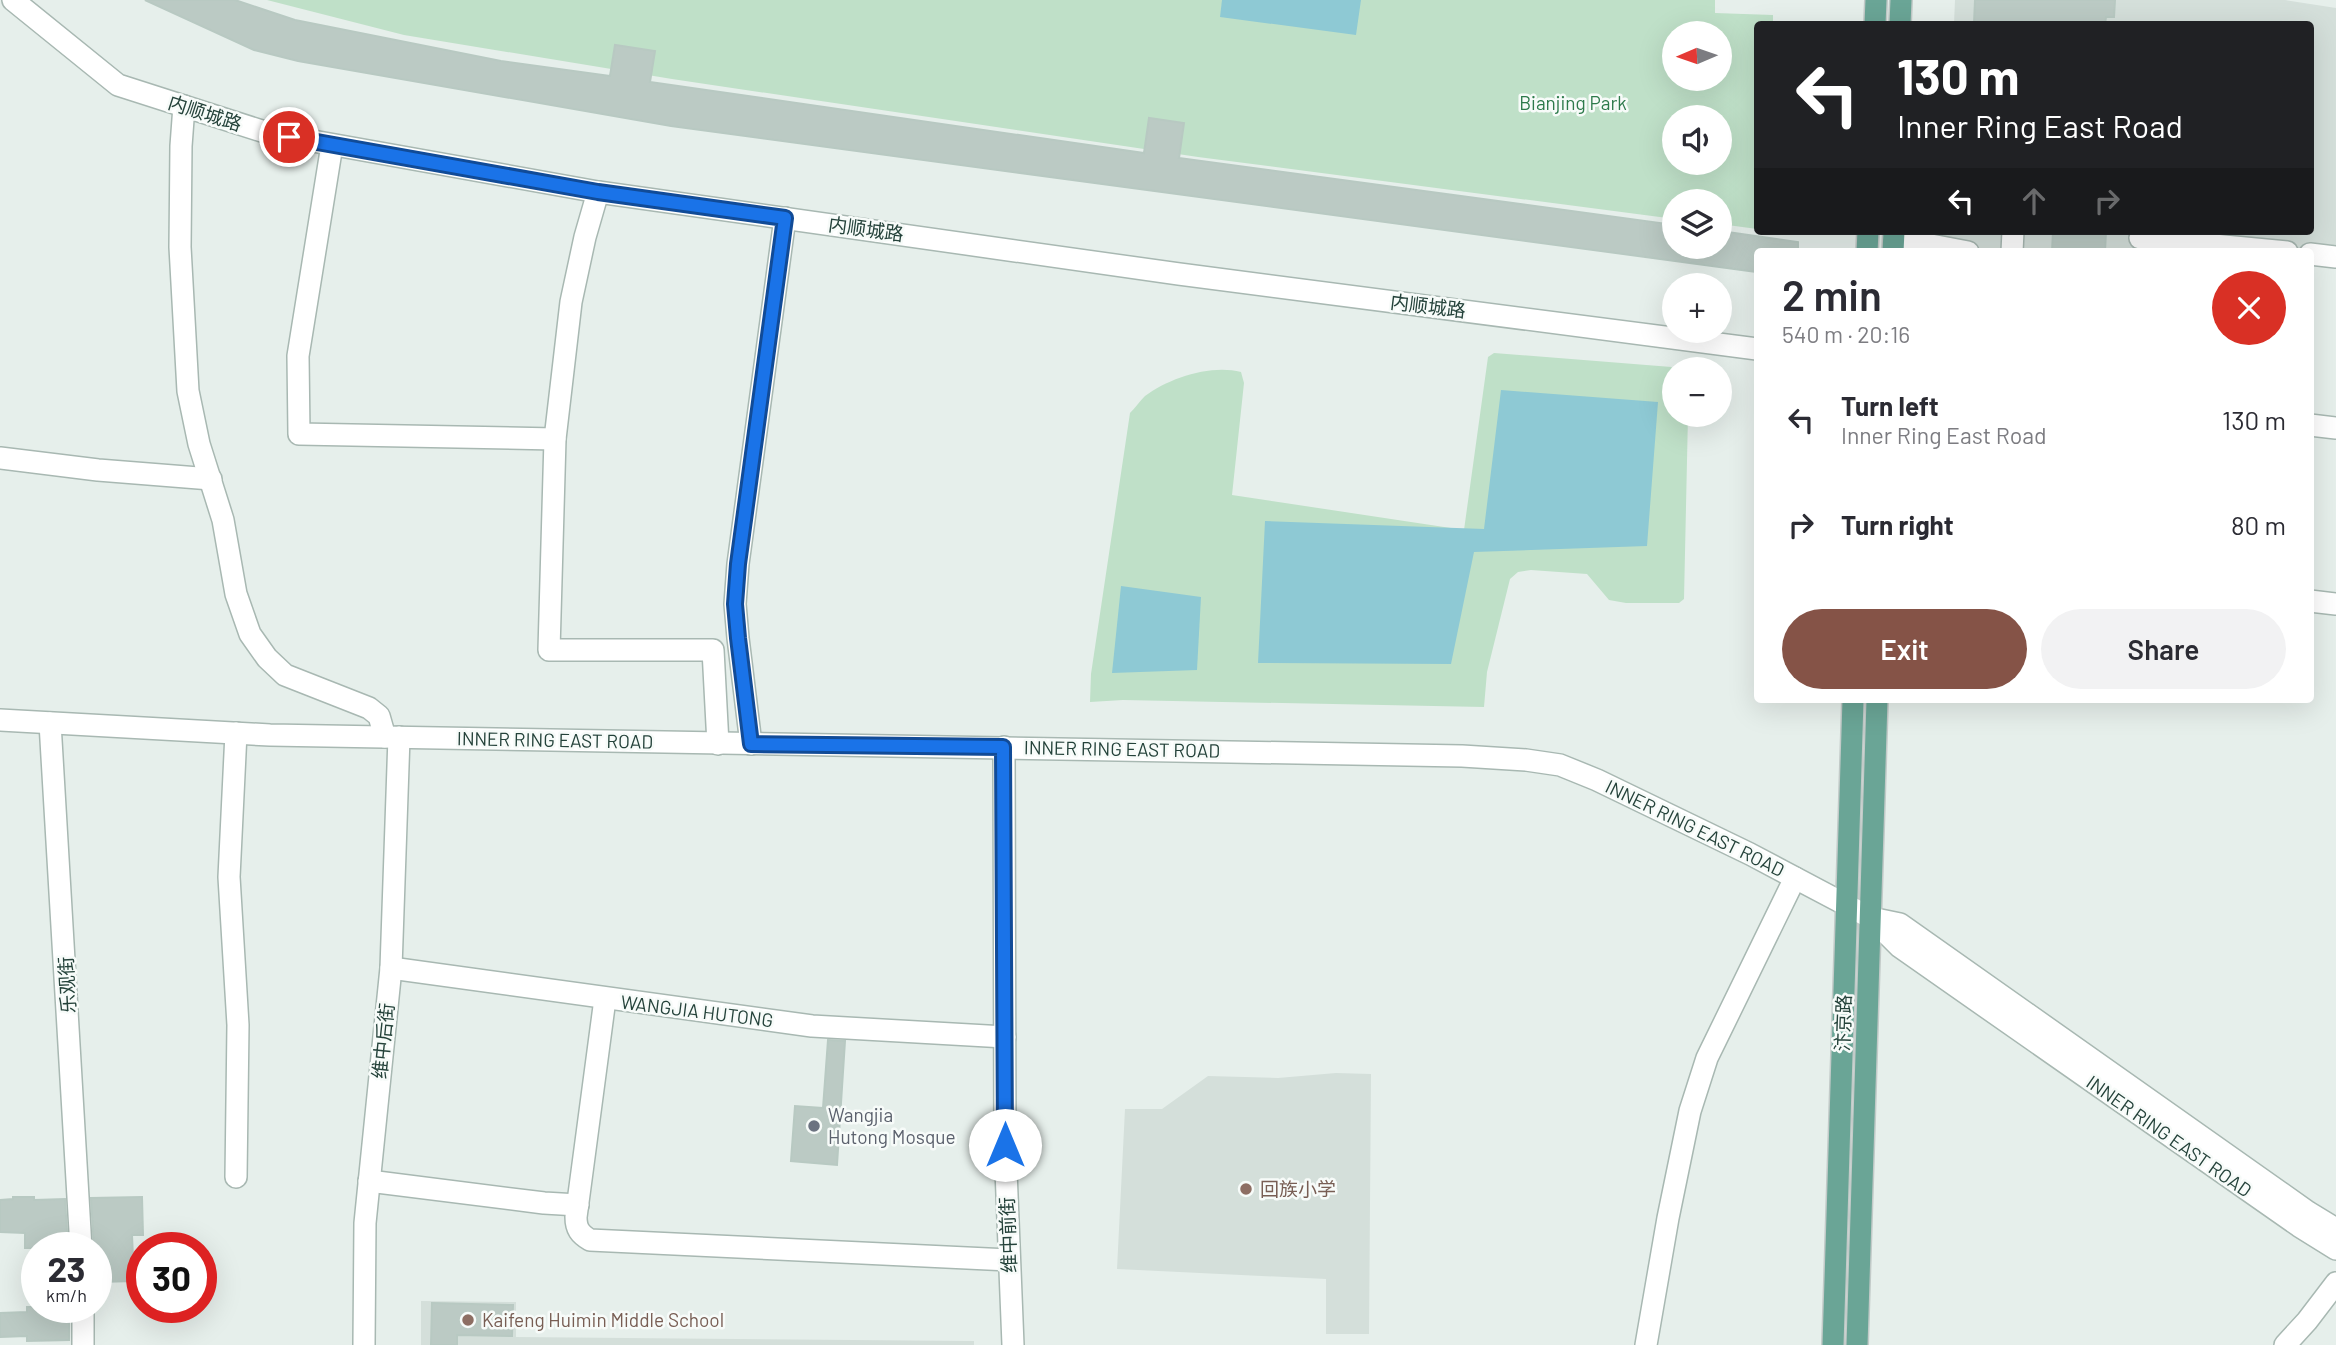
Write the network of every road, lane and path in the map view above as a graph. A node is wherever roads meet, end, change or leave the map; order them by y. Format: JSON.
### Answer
{"nodes":[{"id":1,"x":13,"y":0,"type":"edge"},
{"id":2,"x":1876,"y":0,"type":"edge"},
{"id":3,"x":1901,"y":0,"type":"edge"},
{"id":4,"x":1875,"y":21,"type":"edge"},
{"id":5,"x":1900,"y":21,"type":"edge"},
{"id":6,"x":184,"y":106,"type":"junction"},
{"id":7,"x":332,"y":145,"type":"junction"},
{"id":8,"x":598,"y":192,"type":"junction"},
{"id":9,"x":785,"y":218,"type":"junction"},
{"id":10,"x":1893,"y":240,"type":"edge"},
{"id":11,"x":2140,"y":241,"type":"edge"},
{"id":12,"x":1943,"y":248,"type":"edge"},
{"id":13,"x":2234,"y":248,"type":"edge"},
{"id":14,"x":2314,"y":254,"type":"edge"},
{"id":15,"x":2336,"y":257,"type":"edge"},
{"id":16,"x":1754,"y":349,"type":"edge"},
{"id":17,"x":2314,"y":425,"type":"edge"},
{"id":18,"x":2336,"y":428,"type":"edge"},
{"id":19,"x":555,"y":439,"type":"junction"},
{"id":20,"x":0,"y":458,"type":"edge"},
{"id":21,"x":211,"y":479,"type":"junction"},
{"id":22,"x":2314,"y":601,"type":"edge"},
{"id":23,"x":2336,"y":604,"type":"edge"},
{"id":24,"x":1853,"y":703,"type":"edge"},
{"id":25,"x":1877,"y":703,"type":"edge"},
{"id":26,"x":0,"y":720,"type":"edge"},
{"id":27,"x":50,"y":723,"type":"junction"},
{"id":28,"x":236,"y":733,"type":"junction"},
{"id":29,"x":392,"y":737,"type":"junction"},
{"id":30,"x":718,"y":744,"type":"junction"},
{"id":31,"x":751,"y":744,"type":"junction"},
{"id":32,"x":1003,"y":747,"type":"junction"},
{"id":33,"x":1796,"y":878,"type":"junction"},
{"id":34,"x":1847,"y":905,"type":"junction"},
{"id":35,"x":1871,"y":918,"type":"junction"},
{"id":36,"x":391,"y":968,"type":"junction"},
{"id":37,"x":605,"y":999,"type":"junction"},
{"id":38,"x":1005,"y":1037,"type":"junction"},
{"id":39,"x":236,"y":1177,"type":"dead end"},
{"id":40,"x":369,"y":1181,"type":"junction"},
{"id":41,"x":578,"y":1205,"type":"junction"},
{"id":42,"x":2336,"y":1229,"type":"edge"},
{"id":43,"x":80,"y":1232,"type":"edge"},
{"id":44,"x":2336,"y":1250,"type":"edge"},
{"id":45,"x":1009,"y":1260,"type":"junction"},
{"id":46,"x":2336,"y":1283,"type":"edge"},
{"id":47,"x":83,"y":1323,"type":"edge"},
{"id":48,"x":83,"y":1345,"type":"edge"},
{"id":49,"x":364,"y":1345,"type":"edge"},
{"id":50,"x":1013,"y":1345,"type":"edge"},
{"id":51,"x":1646,"y":1345,"type":"edge"},
{"id":52,"x":1833,"y":1345,"type":"edge"},
{"id":53,"x":1857,"y":1345,"type":"edge"},
{"id":54,"x":2285,"y":1345,"type":"edge"}],
"edges":[{"from":1,"to":6,"type":"street","name":"内顺城路"},
{"from":2,"to":4,"type":"main road"},
{"from":3,"to":5,"type":"main road"},
{"from":6,"to":7,"type":"street","name":"内顺城路"},
{"from":6,"to":21,"type":"street"},
{"from":7,"to":8,"type":"street","name":"内顺城路"},
{"from":7,"to":19,"type":"street"},
{"from":8,"to":9,"type":"street","name":"内顺城路"},
{"from":8,"to":19,"type":"street"},
{"from":9,"to":16,"type":"street","name":"内顺城路"},
{"from":9,"to":31,"type":"street"},
{"from":10,"to":12,"type":"street"},
{"from":11,"to":13,"type":"street"},
{"from":14,"to":15,"type":"street"},
{"from":17,"to":18,"type":"street"},
{"from":19,"to":30,"type":"street"},
{"from":20,"to":21,"type":"street"},
{"from":21,"to":29,"type":"street"},
{"from":22,"to":23,"type":"street"},
{"from":24,"to":34,"type":"main road","name":"汴京路"},
{"from":25,"to":35,"type":"main road","name":"汴京路"},
{"from":26,"to":27,"type":"street","name":"INNER RING EAST ROAD"},
{"from":27,"to":28,"type":"street","name":"INNER RING EAST ROAD"},
{"from":27,"to":43,"type":"street","name":"乐观街"},
{"from":28,"to":29,"type":"street","name":"INNER RING EAST ROAD"},
{"from":28,"to":39,"type":"street"},
{"from":29,"to":30,"type":"street","name":"INNER RING EAST ROAD"},
{"from":29,"to":36,"type":"street","name":"维中后街"},
{"from":30,"to":31,"type":"street","name":"INNER RING EAST ROAD"},
{"from":31,"to":32,"type":"street","name":"INNER RING EAST ROAD"},
{"from":32,"to":33,"type":"street","name":"INNER RING EAST ROAD"},
{"from":32,"to":38,"type":"street","name":"维中前街"},
{"from":33,"to":34,"type":"street","name":"INNER RING EAST ROAD"},
{"from":33,"to":51,"type":"street"},
{"from":34,"to":35,"type":"street","name":"INNER RING EAST ROAD"},
{"from":34,"to":52,"type":"main road","name":"汴京路"},
{"from":35,"to":42,"type":"street","name":"INNER RING EAST ROAD"},
{"from":35,"to":44,"type":"street","name":"INNER RING EAST ROAD"},
{"from":35,"to":53,"type":"main road","name":"汴京路"},
{"from":36,"to":37,"type":"street","name":"WANGJIA HUTONG"},
{"from":36,"to":40,"type":"street","name":"维中后街"},
{"from":37,"to":38,"type":"street","name":"WANGJIA HUTONG"},
{"from":37,"to":41,"type":"street"},
{"from":38,"to":45,"type":"street","name":"维中前街"},
{"from":40,"to":41,"type":"street"},
{"from":40,"to":49,"type":"street","name":"维中后街"},
{"from":41,"to":45,"type":"street"},
{"from":45,"to":50,"type":"street","name":"维中前街"},
{"from":46,"to":54,"type":"street"},
{"from":47,"to":48,"type":"street"}]}
